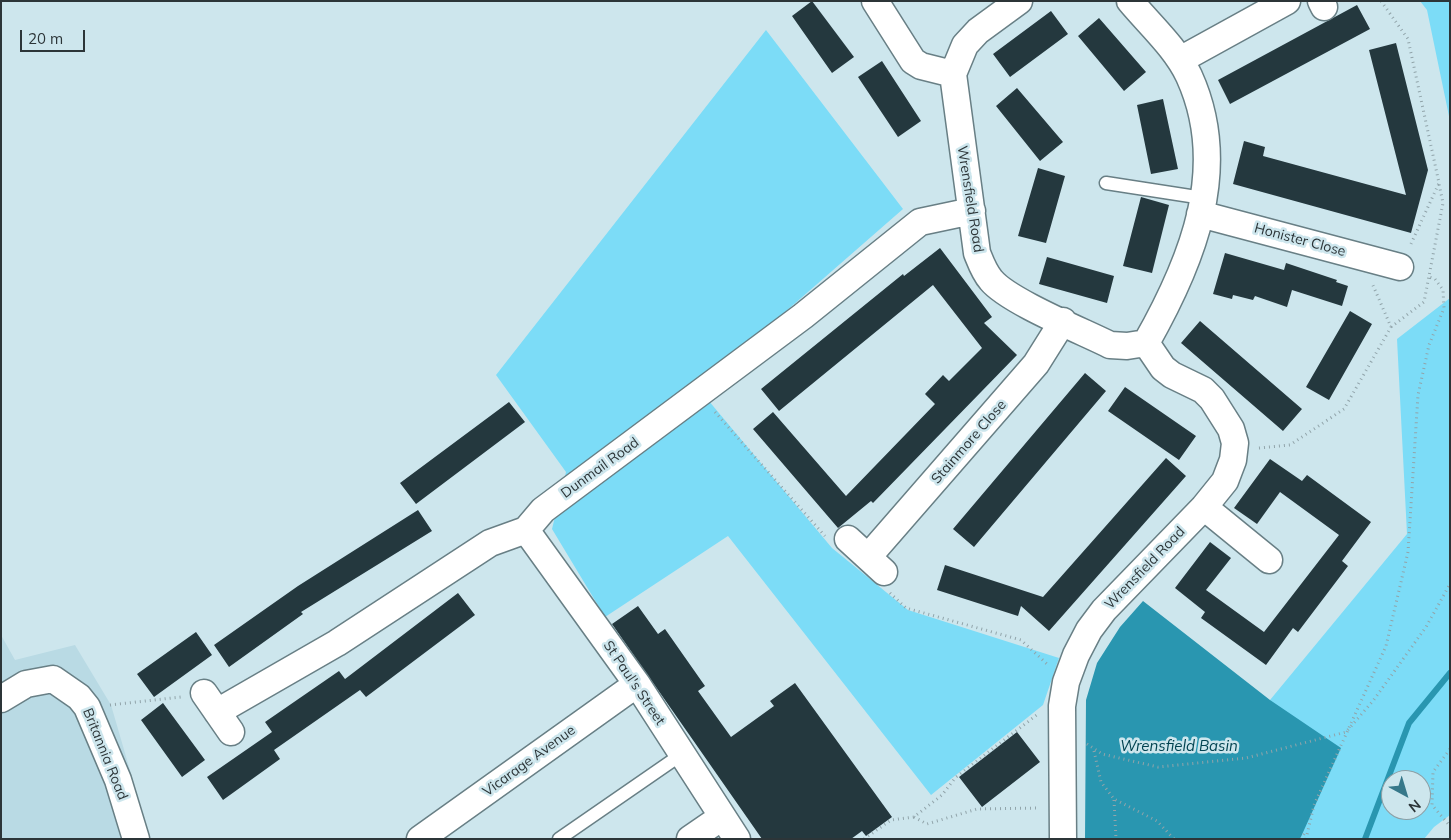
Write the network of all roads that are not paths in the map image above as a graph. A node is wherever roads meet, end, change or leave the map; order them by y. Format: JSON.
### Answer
{"nodes":[{"id":1,"x":875,"y":1,"type":"edge"},
{"id":2,"x":1019,"y":1,"type":"edge"},
{"id":3,"x":1130,"y":1,"type":"edge"},
{"id":4,"x":1287,"y":1,"type":"edge"},
{"id":5,"x":1180,"y":60,"type":"junction"},
{"id":6,"x":953,"y":74,"type":"junction"},
{"id":7,"x":1106,"y":183,"type":"dead end"},
{"id":8,"x":1202,"y":206,"type":"junction"},
{"id":9,"x":972,"y":212,"type":"junction"},
{"id":10,"x":1400,"y":266,"type":"road end"},
{"id":11,"x":1063,"y":321,"type":"junction"},
{"id":12,"x":1146,"y":343,"type":"junction"},
{"id":13,"x":1204,"y":508,"type":"junction"},
{"id":14,"x":526,"y":530,"type":"junction"},
{"id":15,"x":848,"y":539,"type":"dead end"},
{"id":16,"x":1269,"y":560,"type":"dead end"},
{"id":17,"x":637,"y":684,"type":"junction"},
{"id":18,"x":1,"y":699,"type":"edge"},
{"id":19,"x":218,"y":712,"type":"road end"},
{"id":20,"x":682,"y":754,"type":"junction"},
{"id":21,"x":722,"y":817,"type":"junction"},
{"id":22,"x":136,"y":839,"type":"edge"},
{"id":23,"x":420,"y":839,"type":"edge"},
{"id":24,"x":559,"y":839,"type":"edge"},
{"id":25,"x":690,"y":839,"type":"edge"},
{"id":26,"x":737,"y":839,"type":"edge"},
{"id":27,"x":1063,"y":839,"type":"edge"}],
"edges":[{"from":1,"to":6,"type":"street"},
{"from":2,"to":6,"type":"street"},
{"from":3,"to":5,"type":"street"},
{"from":4,"to":5,"type":"street"},
{"from":5,"to":8,"type":"street"},
{"from":6,"to":9,"type":"street","name":"Wrensfield Road"},
{"from":7,"to":8,"type":"lane"},
{"from":8,"to":10,"type":"street","name":"Honister Close"},
{"from":8,"to":12,"type":"street"},
{"from":9,"to":11,"type":"street","name":"Wrensfield Road"},
{"from":9,"to":14,"type":"street","name":"Dunmail Road"},
{"from":11,"to":12,"type":"street","name":"Wrensfield Road"},
{"from":11,"to":15,"type":"street","name":"Stainmore Close"},
{"from":12,"to":13,"type":"street","name":"Wrensfield Road"},
{"from":13,"to":16,"type":"street"},
{"from":13,"to":27,"type":"street","name":"Wrensfield Road"},
{"from":14,"to":17,"type":"street","name":"St Paul's Street"},
{"from":14,"to":19,"type":"street","name":"Dunmail Road"},
{"from":17,"to":20,"type":"street","name":"St Paul's Street"},
{"from":17,"to":23,"type":"street","name":"Vicarage Avenue"},
{"from":18,"to":22,"type":"street","name":"Britannia Road"},
{"from":20,"to":21,"type":"street","name":"St Paul's Street"},
{"from":20,"to":24,"type":"lane"},
{"from":21,"to":25,"type":"street"},
{"from":21,"to":26,"type":"street","name":"St Paul's Street"}]}
